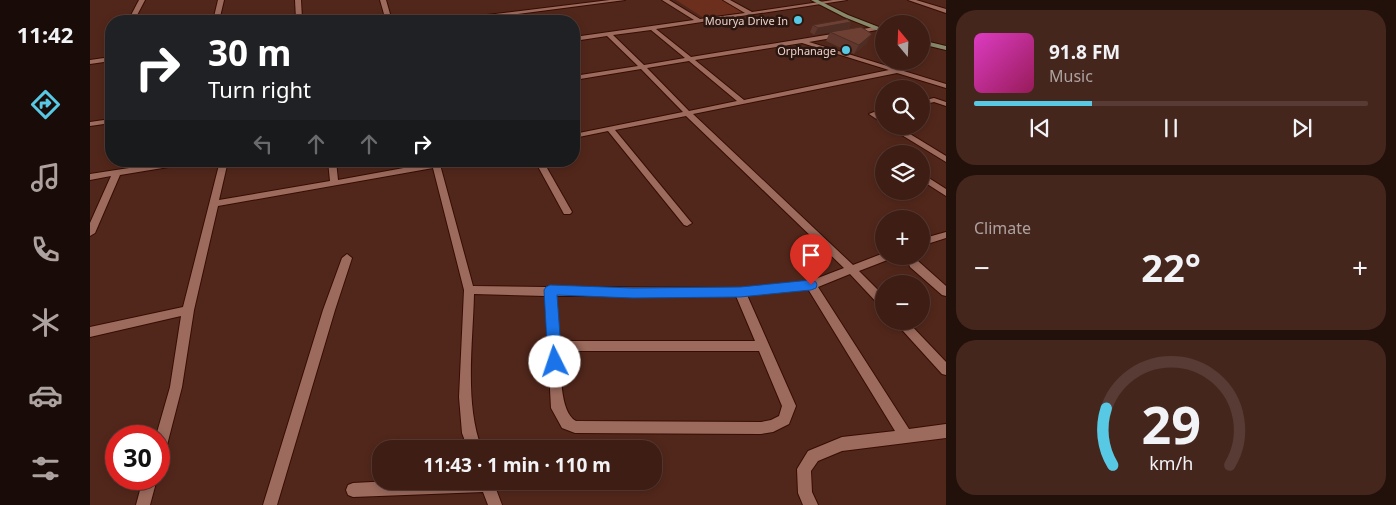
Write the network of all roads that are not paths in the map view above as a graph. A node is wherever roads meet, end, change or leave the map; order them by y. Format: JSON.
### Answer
{"nodes":[{"id":1,"x":142,"y":0,"type":"edge"},
{"id":2,"x":221,"y":0,"type":"edge"},
{"id":3,"x":298,"y":0,"type":"edge"},
{"id":4,"x":383,"y":0,"type":"edge"},
{"id":5,"x":388,"y":0,"type":"edge"},
{"id":6,"x":622,"y":0,"type":"edge"},
{"id":7,"x":665,"y":0,"type":"edge"},
{"id":8,"x":726,"y":0,"type":"edge"},
{"id":9,"x":814,"y":0,"type":"edge"},
{"id":10,"x":844,"y":0,"type":"edge"},
{"id":11,"x":911,"y":0,"type":"edge"},
{"id":12,"x":826,"y":2,"type":"edge"},
{"id":13,"x":946,"y":11,"type":"edge"},
{"id":14,"x":750,"y":13,"type":"junction"},
{"id":15,"x":135,"y":15,"type":"edge"},
{"id":16,"x":217,"y":15,"type":"edge"},
{"id":17,"x":299,"y":15,"type":"edge"},
{"id":18,"x":387,"y":15,"type":"edge"},
{"id":19,"x":495,"y":15,"type":"edge"},
{"id":20,"x":698,"y":20,"type":"junction"},
{"id":21,"x":875,"y":22,"type":"edge"},
{"id":22,"x":652,"y":28,"type":"junction"},
{"id":23,"x":875,"y":29,"type":"joint"},
{"id":24,"x":608,"y":34,"type":"junction"},
{"id":25,"x":580,"y":38,"type":"edge"},
{"id":26,"x":930,"y":39,"type":"edge"},
{"id":27,"x":800,"y":41,"type":"junction"},
{"id":28,"x":946,"y":43,"type":"edge"},
{"id":29,"x":930,"y":44,"type":"edge"},
{"id":30,"x":946,"y":48,"type":"edge"},
{"id":31,"x":690,"y":59,"type":"junction"},
{"id":32,"x":105,"y":60,"type":"edge"},
{"id":33,"x":90,"y":62,"type":"edge"},
{"id":34,"x":643,"y":66,"type":"junction"},
{"id":35,"x":896,"y":71,"type":"junction"},
{"id":36,"x":580,"y":77,"type":"edge"},
{"id":37,"x":946,"y":86,"type":"edge"},
{"id":38,"x":930,"y":101,"type":"edge"},
{"id":39,"x":743,"y":102,"type":"junction"},
{"id":40,"x":946,"y":104,"type":"edge"},
{"id":41,"x":687,"y":113,"type":"junction"},
{"id":42,"x":105,"y":122,"type":"edge"},
{"id":43,"x":90,"y":124,"type":"edge"},
{"id":44,"x":610,"y":128,"type":"junction"},
{"id":45,"x":580,"y":135,"type":"edge"},
{"id":46,"x":906,"y":135,"type":"edge"},
{"id":47,"x":946,"y":160,"type":"edge"},
{"id":48,"x":155,"y":167,"type":"edge"},
{"id":49,"x":223,"y":167,"type":"edge"},
{"id":50,"x":333,"y":167,"type":"edge"},
{"id":51,"x":414,"y":167,"type":"edge"},
{"id":52,"x":436,"y":167,"type":"edge"},
{"id":53,"x":542,"y":167,"type":"edge"},
{"id":54,"x":117,"y":173,"type":"junction"},
{"id":55,"x":90,"y":177,"type":"edge"},
{"id":56,"x":334,"y":182,"type":"junction"},
{"id":57,"x":930,"y":182,"type":"edge"},
{"id":58,"x":946,"y":192,"type":"edge"},
{"id":59,"x":214,"y":204,"type":"junction"},
{"id":60,"x":567,"y":212,"type":"dead end"},
{"id":61,"x":687,"y":222,"type":"dead end"},
{"id":62,"x":90,"y":233,"type":"edge"},
{"id":63,"x":946,"y":235,"type":"edge"},
{"id":64,"x":930,"y":240,"type":"edge"},
{"id":65,"x":347,"y":258,"type":"dead end"},
{"id":66,"x":875,"y":261,"type":"edge"},
{"id":67,"x":915,"y":265,"type":"edge"},
{"id":68,"x":852,"y":270,"type":"junction"},
{"id":69,"x":811,"y":285,"type":"junction"},
{"id":70,"x":469,"y":290,"type":"junction"},
{"id":71,"x":550,"y":290,"type":"junction"},
{"id":72,"x":740,"y":292,"type":"junction"},
{"id":73,"x":946,"y":292,"type":"edge"},
{"id":74,"x":875,"y":294,"type":"edge"},
{"id":75,"x":188,"y":310,"type":"junction"},
{"id":76,"x":908,"y":330,"type":"edge"},
{"id":77,"x":90,"y":332,"type":"edge"},
{"id":78,"x":554,"y":346,"type":"junction"},
{"id":79,"x":764,"y":346,"type":"junction"},
{"id":80,"x":946,"y":370,"type":"edge"},
{"id":81,"x":166,"y":425,"type":"edge"},
{"id":82,"x":946,"y":431,"type":"edge"},
{"id":83,"x":906,"y":436,"type":"junction"},
{"id":84,"x":471,"y":440,"type":"edge"},
{"id":85,"x":372,"y":489,"type":"edge"},
{"id":86,"x":147,"y":490,"type":"edge"},
{"id":87,"x":353,"y":490,"type":"dead end"},
{"id":88,"x":490,"y":490,"type":"edge"},
{"id":89,"x":143,"y":505,"type":"edge"},
{"id":90,"x":270,"y":505,"type":"edge"},
{"id":91,"x":495,"y":505,"type":"edge"},
{"id":92,"x":811,"y":505,"type":"edge"}],
"edges":[{"from":1,"to":15,"type":"street"},
{"from":2,"to":16,"type":"street"},
{"from":3,"to":17,"type":"street"},
{"from":4,"to":5,"type":"street"},
{"from":4,"to":18,"type":"street"},
{"from":6,"to":19,"type":"street"},
{"from":7,"to":20,"type":"street"},
{"from":8,"to":14,"type":"street"},
{"from":9,"to":12,"type":"main road"},
{"from":10,"to":12,"type":"street"},
{"from":11,"to":13,"type":"street"},
{"from":12,"to":14,"type":"street"},
{"from":12,"to":21,"type":"main road"},
{"from":12,"to":23,"type":"main road"},
{"from":14,"to":20,"type":"street"},
{"from":20,"to":22,"type":"street"},
{"from":22,"to":24,"type":"street"},
{"from":22,"to":31,"type":"street"},
{"from":23,"to":27,"type":"street"},
{"from":24,"to":25,"type":"street"},
{"from":24,"to":34,"type":"street"},
{"from":26,"to":28,"type":"main road"},
{"from":27,"to":31,"type":"street"},
{"from":27,"to":35,"type":"street"},
{"from":29,"to":30,"type":"main road"},
{"from":31,"to":34,"type":"street"},
{"from":31,"to":39,"type":"street"},
{"from":32,"to":33,"type":"street"},
{"from":34,"to":36,"type":"street"},
{"from":34,"to":41,"type":"street"},
{"from":35,"to":37,"type":"street"},
{"from":35,"to":39,"type":"street"},
{"from":38,"to":40,"type":"street"},
{"from":39,"to":41,"type":"street"},
{"from":41,"to":44,"type":"street"},
{"from":41,"to":68,"type":"street"},
{"from":42,"to":43,"type":"street"},
{"from":44,"to":45,"type":"street"},
{"from":44,"to":61,"type":"street"},
{"from":46,"to":47,"type":"street"},
{"from":48,"to":54,"type":"street"},
{"from":49,"to":59,"type":"street"},
{"from":50,"to":56,"type":"street"},
{"from":51,"to":56,"type":"street"},
{"from":52,"to":70,"type":"street"},
{"from":53,"to":60,"type":"street"},
{"from":54,"to":55,"type":"street"},
{"from":54,"to":62,"type":"street"},
{"from":56,"to":59,"type":"street"},
{"from":57,"to":58,"type":"street"},
{"from":59,"to":75,"type":"street"},
{"from":63,"to":64,"type":"street"},
{"from":65,"to":90,"type":"street"},
{"from":66,"to":68,"type":"street"},
{"from":67,"to":73,"type":"street"},
{"from":68,"to":69,"type":"street"},
{"from":68,"to":74,"type":"street"},
{"from":69,"to":72,"type":"street"},
{"from":69,"to":83,"type":"street"},
{"from":70,"to":71,"type":"street"},
{"from":70,"to":84,"type":"street"},
{"from":71,"to":72,"type":"street"},
{"from":71,"to":78,"type":"street"},
{"from":72,"to":79,"type":"street"},
{"from":75,"to":77,"type":"street"},
{"from":75,"to":81,"type":"street"},
{"from":76,"to":80,"type":"street"},
{"from":78,"to":79,"type":"street"},
{"from":78,"to":79,"type":"street"},
{"from":82,"to":83,"type":"street"},
{"from":83,"to":92,"type":"street"},
{"from":85,"to":87,"type":"street"},
{"from":86,"to":89,"type":"street"},
{"from":88,"to":91,"type":"street"}]}
